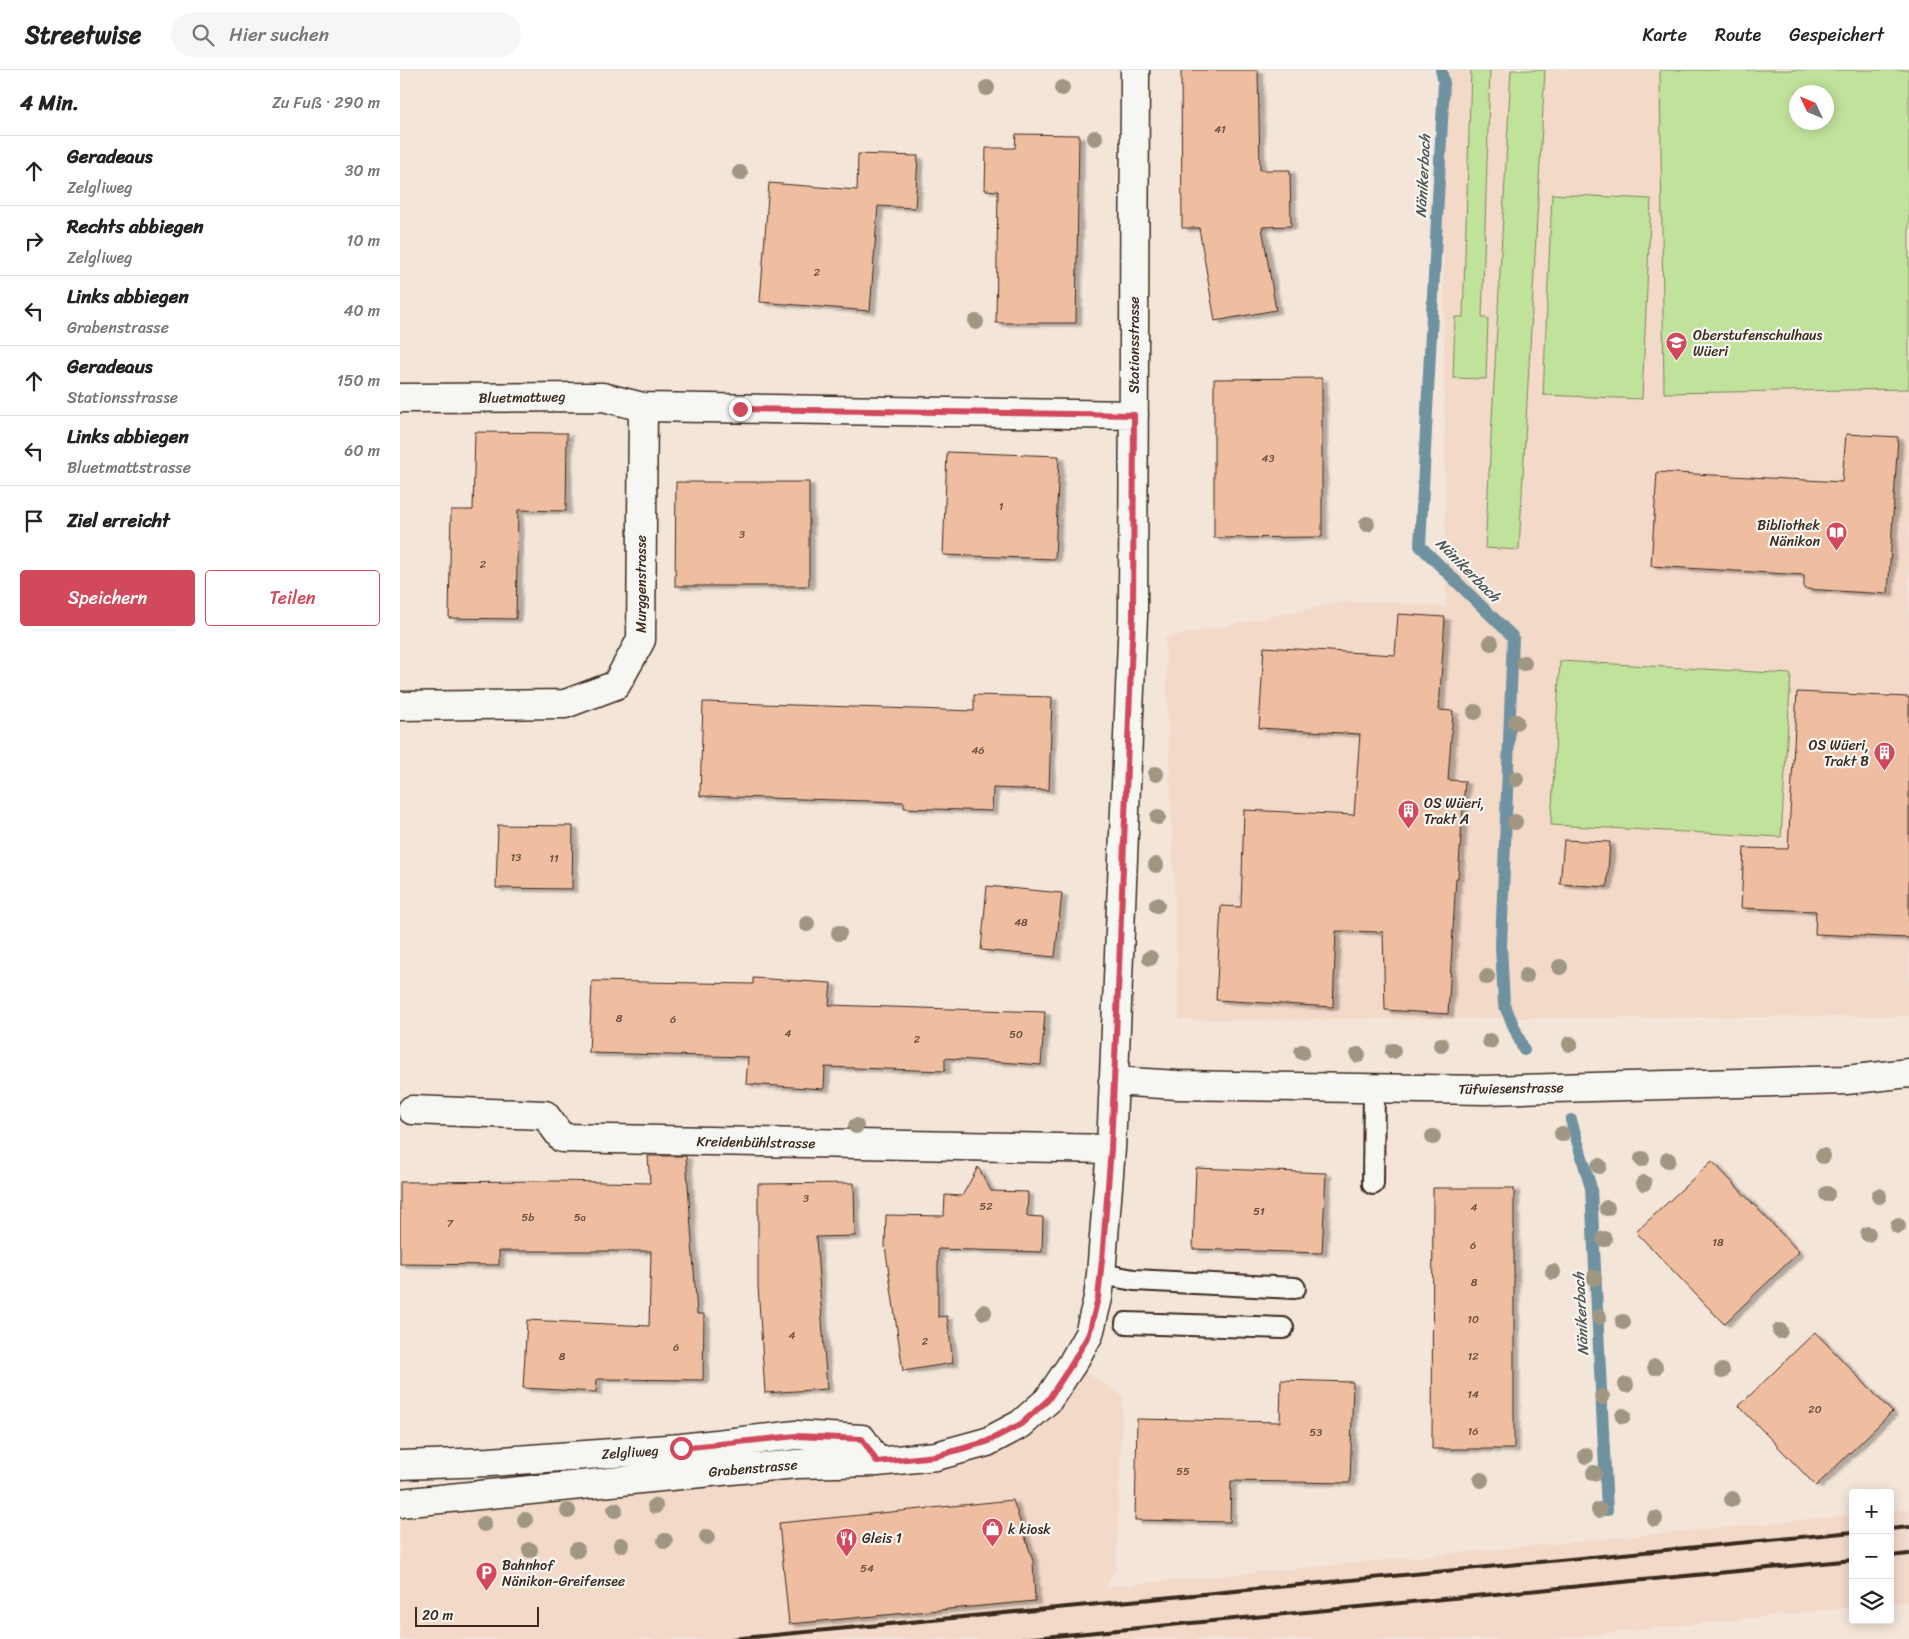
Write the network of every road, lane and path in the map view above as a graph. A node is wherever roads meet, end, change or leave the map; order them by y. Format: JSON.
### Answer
{"nodes":[{"id":1,"x":1135,"y":70,"type":"edge"},
{"id":2,"x":400,"y":398,"type":"edge"},
{"id":3,"x":643,"y":407,"type":"junction"},
{"id":4,"x":1134,"y":415,"type":"junction"},
{"id":5,"x":400,"y":706,"type":"edge"},
{"id":6,"x":1909,"y":1073,"type":"edge"},
{"id":7,"x":1113,"y":1081,"type":"junction"},
{"id":8,"x":1374,"y":1087,"type":"junction"},
{"id":9,"x":412,"y":1110,"type":"dead end"},
{"id":10,"x":1111,"y":1149,"type":"junction"},
{"id":11,"x":1373,"y":1184,"type":"dead end"},
{"id":12,"x":1101,"y":1274,"type":"junction"},
{"id":13,"x":1295,"y":1288,"type":"dead end"},
{"id":14,"x":1126,"y":1323,"type":"dead end"},
{"id":15,"x":1283,"y":1328,"type":"dead end"},
{"id":16,"x":1072,"y":1364,"type":"joint"},
{"id":17,"x":877,"y":1462,"type":"junction"},
{"id":18,"x":400,"y":1466,"type":"edge"},
{"id":19,"x":400,"y":1503,"type":"edge"}],
"edges":[{"from":1,"to":4,"type":"street","name":"Stationsstrasse"},
{"from":2,"to":3,"type":"street","name":"Bluetmattweg"},
{"from":3,"to":4,"type":"street","name":"Bluetmattweg"},
{"from":3,"to":5,"type":"street","name":"Murggenstrasse"},
{"from":4,"to":7,"type":"street","name":"Stationsstrasse"},
{"from":6,"to":8,"type":"street","name":"Tüfwiesenstrasse"},
{"from":7,"to":8,"type":"street","name":"Tüfwiesenstrasse"},
{"from":7,"to":10,"type":"street","name":"Stationsstrasse"},
{"from":8,"to":11,"type":"lane"},
{"from":9,"to":10,"type":"street","name":"Kreidenbühlstrasse"},
{"from":10,"to":12,"type":"street","name":"Stationsstrasse"},
{"from":12,"to":13,"type":"lane"},
{"from":12,"to":16,"type":"street","name":"Stationsstrasse"},
{"from":14,"to":15,"type":"lane"},
{"from":16,"to":17,"type":"street","name":"Grabenstrasse"},
{"from":17,"to":18,"type":"street","name":"Zelgliweg"},
{"from":17,"to":19,"type":"street","name":"Grabenstrasse"}]}
